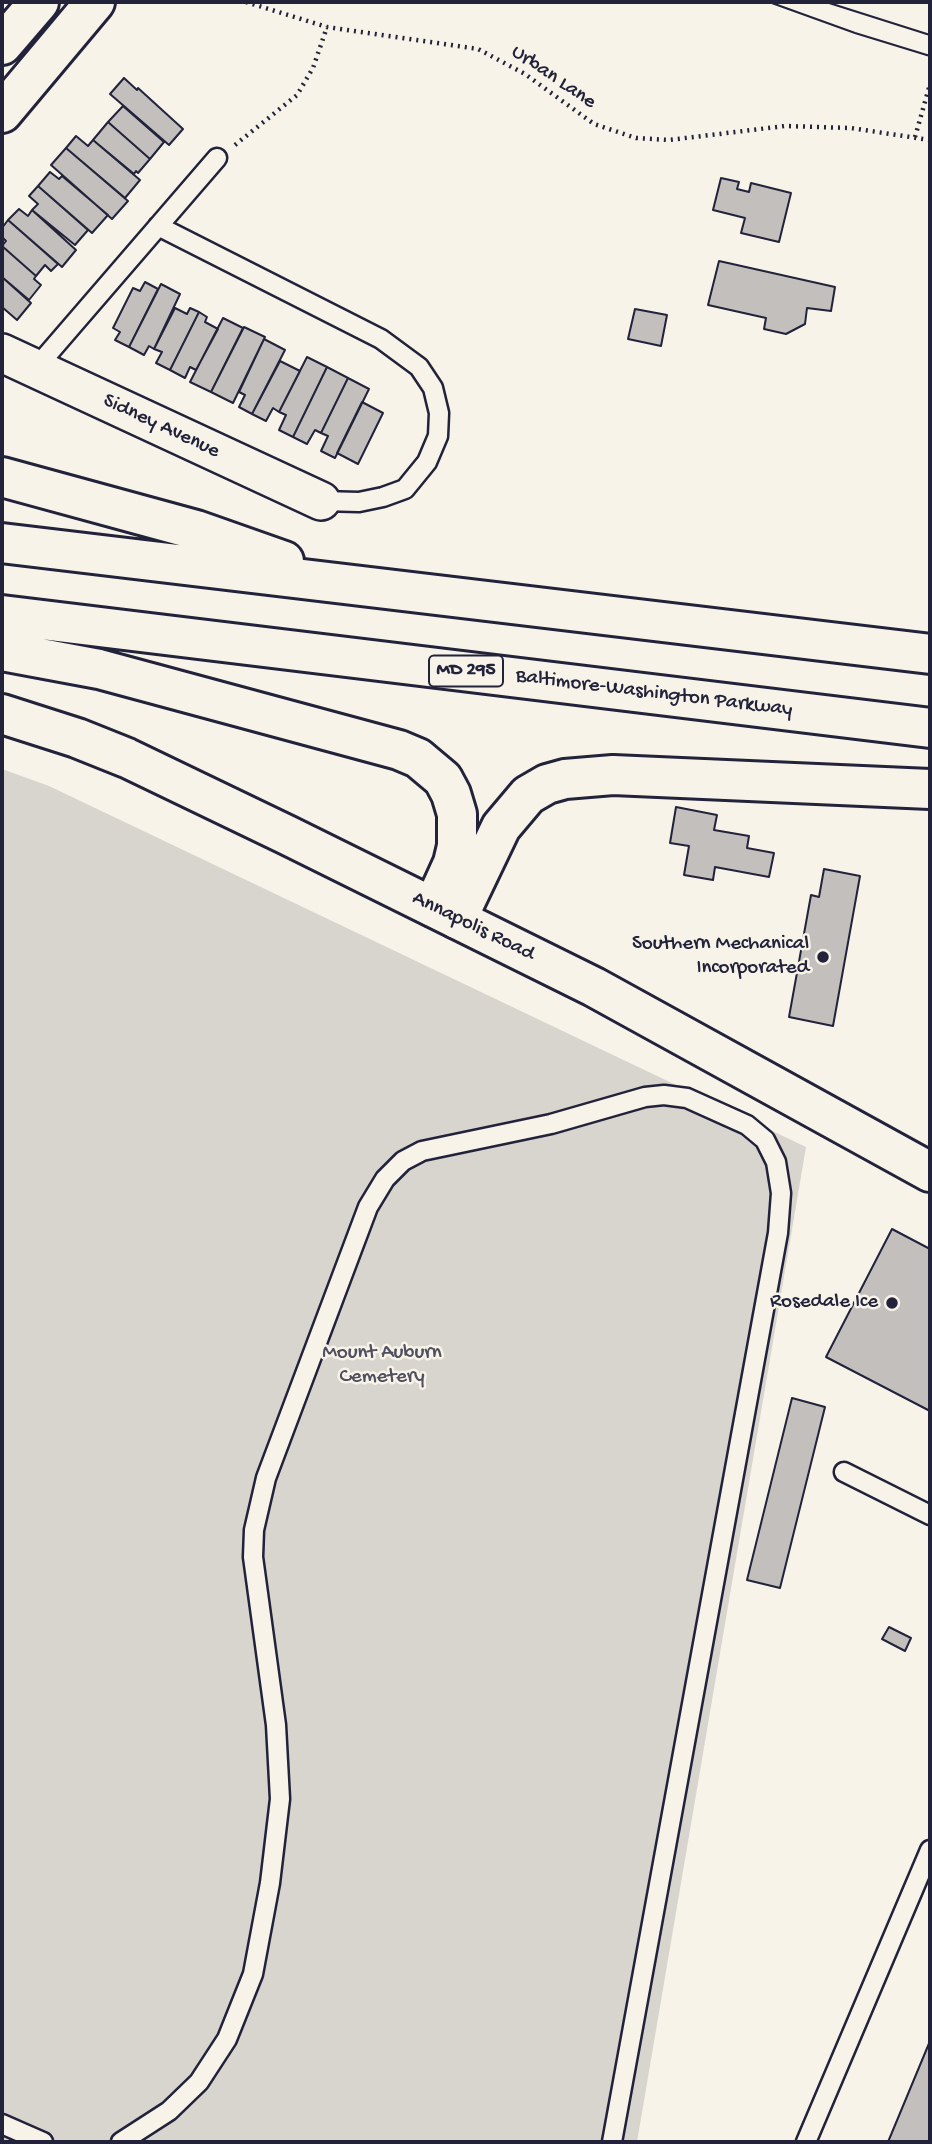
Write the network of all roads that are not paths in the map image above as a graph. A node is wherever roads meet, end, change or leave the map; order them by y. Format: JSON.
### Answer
{"nodes":[{"id":1,"x":39,"y":2,"type":"edge"},
{"id":2,"x":95,"y":2,"type":"edge"},
{"id":3,"x":2,"y":45,"type":"edge"},
{"id":4,"x":2,"y":113,"type":"edge"},
{"id":5,"x":217,"y":158,"type":"road end"},
{"id":6,"x":158,"y":226,"type":"junction"},
{"id":7,"x":2,"y":353,"type":"edge"},
{"id":8,"x":35,"y":369,"type":"junction"},
{"id":9,"x":2,"y":477,"type":"edge"},
{"id":10,"x":321,"y":501,"type":"joint"},
{"id":11,"x":2,"y":543,"type":"edge"},
{"id":12,"x":352,"y":585,"type":"junction"},
{"id":13,"x":2,"y":615,"type":"edge"},
{"id":14,"x":2,"y":651,"type":"edge"},
{"id":15,"x":930,"y":654,"type":"edge"},
{"id":16,"x":2,"y":714,"type":"edge"},
{"id":17,"x":930,"y":728,"type":"edge"},
{"id":18,"x":930,"y":789,"type":"edge"},
{"id":19,"x":445,"y":913,"type":"junction"},
{"id":20,"x":925,"y":1164,"type":"edge"},
{"id":21,"x":844,"y":1472,"type":"dead end"},
{"id":22,"x":930,"y":1515,"type":"edge"},
{"id":23,"x":930,"y":1850,"type":"edge"},
{"id":24,"x":2,"y":2124,"type":"edge"},
{"id":25,"x":43,"y":2142,"type":"edge"},
{"id":26,"x":121,"y":2142,"type":"edge"},
{"id":27,"x":612,"y":2142,"type":"edge"},
{"id":28,"x":806,"y":2142,"type":"edge"}],
"edges":[{"from":1,"to":3,"type":"main road"},
{"from":2,"to":4,"type":"main road"},
{"from":5,"to":6,"type":"lane"},
{"from":6,"to":8,"type":"lane"},
{"from":6,"to":10,"type":"lane"},
{"from":7,"to":8,"type":"street","name":"Sidney Avenue"},
{"from":8,"to":10,"type":"street","name":"Sidney Avenue"},
{"from":9,"to":12,"type":"main road"},
{"from":11,"to":12,"type":"main road"},
{"from":12,"to":15,"type":"main road"},
{"from":13,"to":17,"type":"main road","name":"Baltimore-Washington Parkway","number":"MD 295"},
{"from":14,"to":19,"type":"main road"},
{"from":16,"to":19,"type":"main road","name":"Annapolis Road"},
{"from":18,"to":19,"type":"main road"},
{"from":19,"to":20,"type":"main road","name":"Annapolis Road"},
{"from":21,"to":22,"type":"lane"},
{"from":23,"to":28,"type":"lane"},
{"from":24,"to":25,"type":"lane"},
{"from":26,"to":27,"type":"lane"}]}
